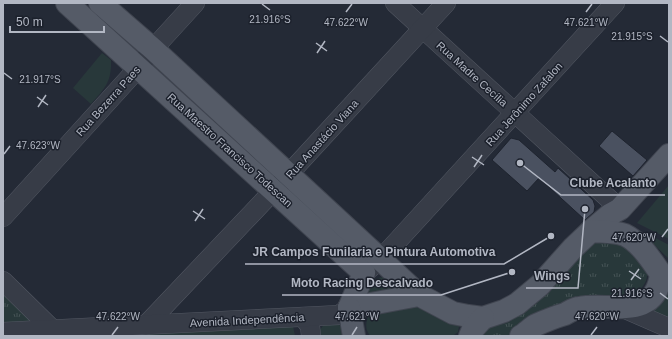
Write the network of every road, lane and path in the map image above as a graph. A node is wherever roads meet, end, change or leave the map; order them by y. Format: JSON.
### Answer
{"nodes":[{"id":1,"x":67,"y":3,"type":"edge"},
{"id":2,"x":195,"y":3,"type":"edge"},
{"id":3,"x":395,"y":3,"type":"edge"},
{"id":4,"x":446,"y":3,"type":"edge"},
{"id":5,"x":615,"y":3,"type":"edge"},
{"id":6,"x":103,"y":5,"type":"edge"},
{"id":7,"x":423,"y":28,"type":"junction"},
{"id":8,"x":153,"y":49,"type":"junction"},
{"id":9,"x":139,"y":67,"type":"junction"},
{"id":10,"x":515,"y":113,"type":"junction"},
{"id":11,"x":669,"y":155,"type":"edge"},
{"id":12,"x":281,"y":183,"type":"junction"},
{"id":13,"x":620,"y":208,"type":"junction"},
{"id":14,"x":3,"y":217,"type":"edge"},
{"id":15,"x":591,"y":231,"type":"junction"},
{"id":16,"x":621,"y":234,"type":"junction"},
{"id":17,"x":372,"y":266,"type":"junction"},
{"id":18,"x":665,"y":276,"type":"edge"},
{"id":19,"x":3,"y":280,"type":"edge"},
{"id":20,"x":419,"y":295,"type":"junction"},
{"id":21,"x":349,"y":308,"type":"junction"},
{"id":22,"x":623,"y":308,"type":"junction"},
{"id":23,"x":303,"y":317,"type":"junction"},
{"id":24,"x":483,"y":318,"type":"junction"},
{"id":25,"x":146,"y":325,"type":"junction"},
{"id":26,"x":669,"y":328,"type":"edge"},
{"id":27,"x":3,"y":332,"type":"edge"},
{"id":28,"x":101,"y":332,"type":"edge"},
{"id":29,"x":52,"y":333,"type":"edge"},
{"id":30,"x":312,"y":336,"type":"edge"},
{"id":31,"x":354,"y":336,"type":"edge"},
{"id":32,"x":470,"y":336,"type":"edge"},
{"id":33,"x":521,"y":336,"type":"edge"}],
"edges":[{"from":1,"to":9,"type":"main road","name":"Rua Maestro Francisco Todescan"},
{"from":2,"to":8,"type":"street","name":"Rua Bezerra Paes"},
{"from":3,"to":7,"type":"street","name":"Rua Madre Cecília"},
{"from":4,"to":7,"type":"street","name":"Rua Anastácio Viana"},
{"from":5,"to":10,"type":"street","name":"Rua Jerônimo Zafalon"},
{"from":6,"to":8,"type":"main road","name":"Rua Maestro Francisco Todescan"},
{"from":7,"to":10,"type":"street","name":"Rua Madre Cecília"},
{"from":7,"to":12,"type":"street","name":"Rua Anastácio Viana"},
{"from":8,"to":9,"type":"street","name":"Rua Bezerra Paes"},
{"from":8,"to":12,"type":"main road","name":"Rua Maestro Francisco Todescan"},
{"from":9,"to":12,"type":"main road","name":"Rua Maestro Francisco Todescan"},
{"from":9,"to":14,"type":"street","name":"Rua Bezerra Paes"},
{"from":10,"to":13,"type":"street","name":"Rua Madre Cecília"},
{"from":10,"to":17,"type":"street","name":"Rua Jerônimo Zafalon"},
{"from":11,"to":13,"type":"main road"},
{"from":12,"to":17,"type":"main road","name":"Rua Maestro Francisco Todescan"},
{"from":12,"to":25,"type":"street","name":"Rua Anastácio Viana"},
{"from":13,"to":15,"type":"main road"},
{"from":13,"to":16,"type":"main road"},
{"from":15,"to":16,"type":"main road"},
{"from":15,"to":24,"type":"main road"},
{"from":16,"to":18,"type":"main road"},
{"from":17,"to":20,"type":"main road","name":"Rua Maestro Francisco Todescan"},
{"from":17,"to":21,"type":"main road"},
{"from":18,"to":22,"type":"main road"},
{"from":19,"to":29,"type":"street"},
{"from":20,"to":21,"type":"main road","name":"Avenida Independência"},
{"from":20,"to":24,"type":"main road"},
{"from":21,"to":23,"type":"street","name":"Avenida Independência"},
{"from":21,"to":31,"type":"main road"},
{"from":22,"to":26,"type":"street"},
{"from":22,"to":33,"type":"main road"},
{"from":23,"to":25,"type":"street","name":"Avenida Independência"},
{"from":23,"to":30,"type":"street"},
{"from":24,"to":32,"type":"main road"},
{"from":25,"to":28,"type":"street","name":"Avenida Independência"},
{"from":27,"to":29,"type":"street","name":"Avenida Independência"},
{"from":28,"to":29,"type":"street","name":"Avenida Independência"}]}
